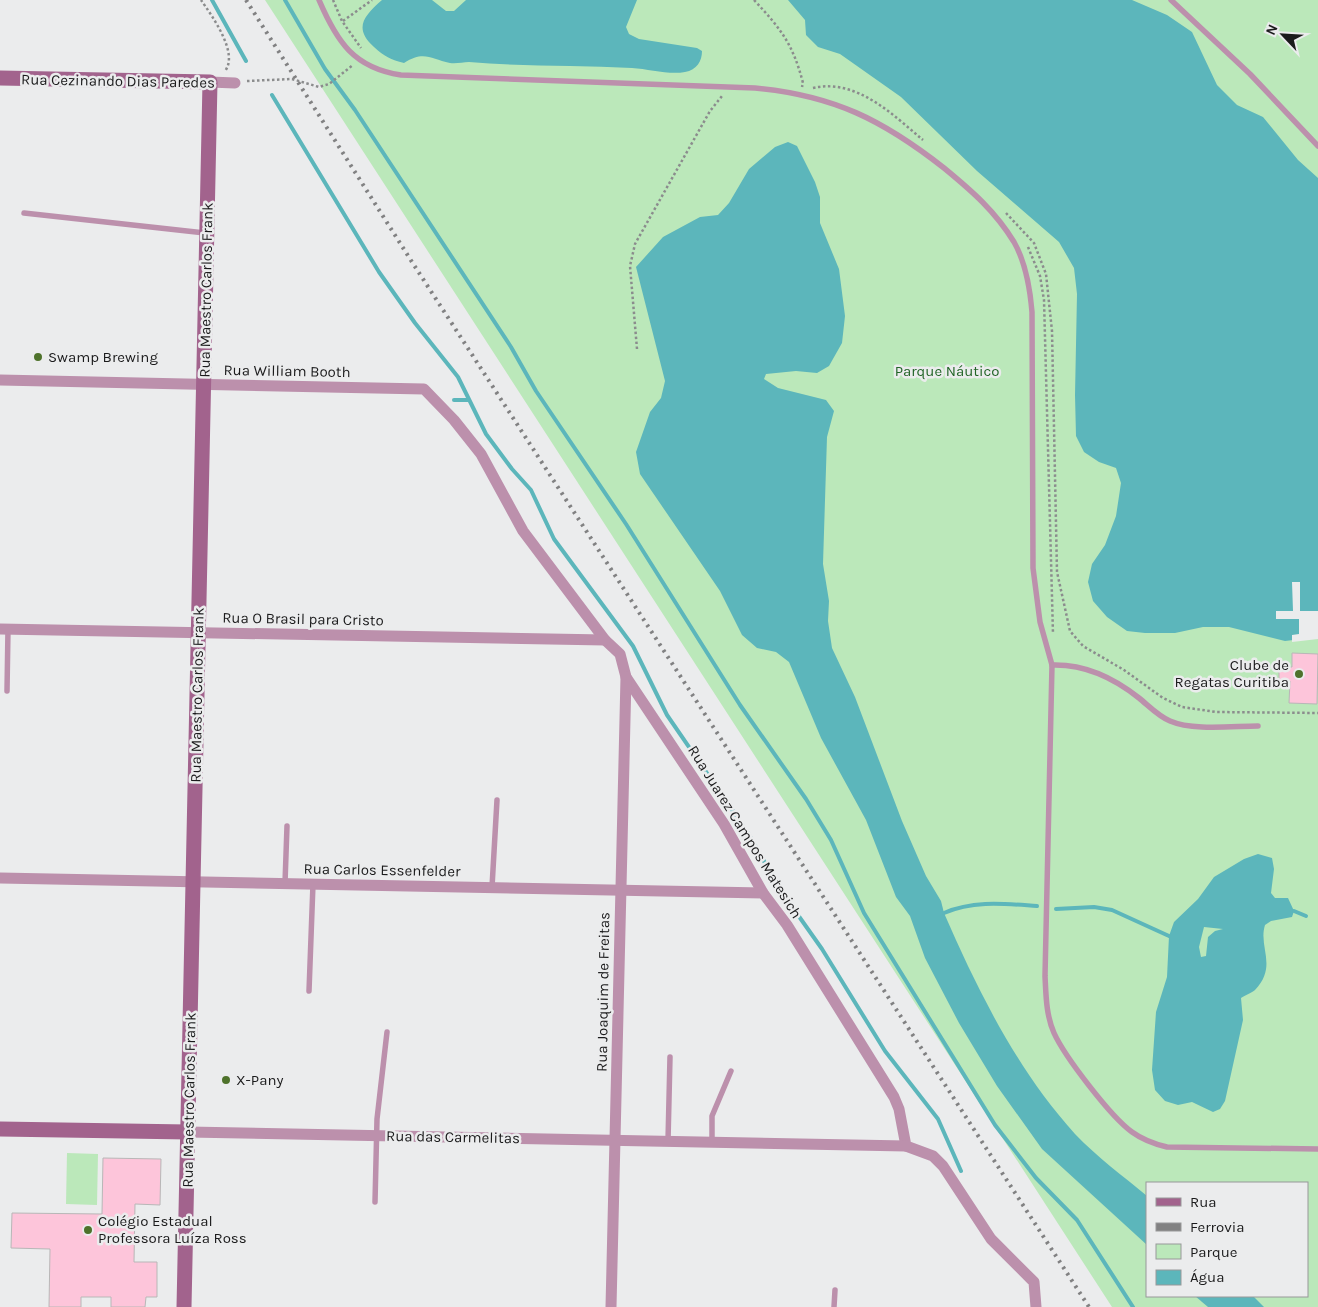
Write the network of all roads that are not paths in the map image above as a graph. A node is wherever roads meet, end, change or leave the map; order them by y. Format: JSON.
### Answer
{"nodes":[{"id":1,"x":318,"y":0,"type":"edge"},
{"id":2,"x":1171,"y":0,"type":"edge"},
{"id":3,"x":0,"y":78,"type":"edge"},
{"id":4,"x":210,"y":82,"type":"junction"},
{"id":5,"x":236,"y":83,"type":"road end"},
{"id":6,"x":1318,"y":146,"type":"edge"},
{"id":7,"x":24,"y":214,"type":"dead end"},
{"id":8,"x":207,"y":233,"type":"junction"},
{"id":9,"x":0,"y":380,"type":"edge"},
{"id":10,"x":204,"y":384,"type":"junction"},
{"id":11,"x":424,"y":389,"type":"joint"},
{"id":12,"x":4,"y":629,"type":"edge"},
{"id":13,"x":199,"y":632,"type":"junction"},
{"id":14,"x":605,"y":640,"type":"junction"},
{"id":15,"x":1052,"y":665,"type":"junction"},
{"id":16,"x":626,"y":677,"type":"junction"},
{"id":17,"x":7,"y":691,"type":"dead end"},
{"id":18,"x":1258,"y":726,"type":"dead end"},
{"id":19,"x":497,"y":800,"type":"dead end"},
{"id":20,"x":287,"y":826,"type":"dead end"},
{"id":21,"x":0,"y":878,"type":"edge"},
{"id":22,"x":193,"y":882,"type":"junction"},
{"id":23,"x":285,"y":884,"type":"junction"},
{"id":24,"x":313,"y":884,"type":"junction"},
{"id":25,"x":492,"y":888,"type":"junction"},
{"id":26,"x":621,"y":890,"type":"junction"},
{"id":27,"x":763,"y":893,"type":"junction"},
{"id":28,"x":309,"y":991,"type":"dead end"},
{"id":29,"x":387,"y":1032,"type":"dead end"},
{"id":30,"x":670,"y":1057,"type":"dead end"},
{"id":31,"x":731,"y":1071,"type":"dead end"},
{"id":32,"x":0,"y":1129,"type":"edge"},
{"id":33,"x":188,"y":1132,"type":"junction"},
{"id":34,"x":377,"y":1136,"type":"junction"},
{"id":35,"x":615,"y":1140,"type":"junction"},
{"id":36,"x":668,"y":1141,"type":"junction"},
{"id":37,"x":712,"y":1142,"type":"junction"},
{"id":38,"x":906,"y":1146,"type":"junction"},
{"id":39,"x":1318,"y":1150,"type":"edge"},
{"id":40,"x":375,"y":1202,"type":"dead end"},
{"id":41,"x":835,"y":1290,"type":"dead end"},
{"id":42,"x":184,"y":1307,"type":"edge"},
{"id":43,"x":611,"y":1307,"type":"edge"},
{"id":44,"x":834,"y":1307,"type":"edge"},
{"id":45,"x":1036,"y":1307,"type":"edge"}],
"edges":[{"from":1,"to":15,"type":"lane"},
{"from":2,"to":6,"type":"lane"},
{"from":3,"to":4,"type":"street","name":"Rua Cezinando Dias Paredes"},
{"from":4,"to":5,"type":"street","name":"Rua Cezinando Dias Paredes"},
{"from":4,"to":8,"type":"street","name":"Rua Maestro Carlos Frank"},
{"from":7,"to":8,"type":"lane"},
{"from":8,"to":10,"type":"street","name":"Rua Maestro Carlos Frank"},
{"from":9,"to":10,"type":"street","name":"Rua William Booth"},
{"from":10,"to":11,"type":"street","name":"Rua William Booth"},
{"from":10,"to":13,"type":"street","name":"Rua Maestro Carlos Frank"},
{"from":11,"to":14,"type":"street","name":"Rua Juarez Campos Matesich"},
{"from":12,"to":13,"type":"street","name":"Rua O Brasil para Cristo"},
{"from":12,"to":17,"type":"lane"},
{"from":13,"to":14,"type":"street","name":"Rua O Brasil para Cristo"},
{"from":13,"to":22,"type":"street","name":"Rua Maestro Carlos Frank"},
{"from":14,"to":16,"type":"street","name":"Rua Juarez Campos Matesich"},
{"from":15,"to":18,"type":"lane"},
{"from":15,"to":39,"type":"lane"},
{"from":16,"to":26,"type":"street","name":"Rua Joaquim de Freitas"},
{"from":16,"to":27,"type":"street","name":"Rua Juarez Campos Matesich"},
{"from":19,"to":25,"type":"lane"},
{"from":20,"to":23,"type":"lane"},
{"from":21,"to":22,"type":"street","name":"Rua Carlos Essenfelder"},
{"from":22,"to":23,"type":"street","name":"Rua Carlos Essenfelder"},
{"from":22,"to":33,"type":"street","name":"Rua Maestro Carlos Frank"},
{"from":23,"to":24,"type":"street","name":"Rua Carlos Essenfelder"},
{"from":24,"to":25,"type":"street","name":"Rua Carlos Essenfelder"},
{"from":24,"to":28,"type":"lane"},
{"from":25,"to":26,"type":"street","name":"Rua Carlos Essenfelder"},
{"from":26,"to":27,"type":"street","name":"Rua Carlos Essenfelder"},
{"from":26,"to":35,"type":"street","name":"Rua Joaquim de Freitas"},
{"from":27,"to":38,"type":"street","name":"Rua Juarez Campos Matesich"},
{"from":29,"to":34,"type":"lane"},
{"from":30,"to":36,"type":"lane"},
{"from":31,"to":37,"type":"lane"},
{"from":32,"to":33,"type":"street","name":"Rua das Carmelitas"},
{"from":33,"to":34,"type":"street","name":"Rua das Carmelitas"},
{"from":33,"to":42,"type":"street","name":"Rua Maestro Carlos Frank"},
{"from":34,"to":35,"type":"street","name":"Rua das Carmelitas"},
{"from":34,"to":40,"type":"lane"},
{"from":35,"to":36,"type":"street","name":"Rua das Carmelitas"},
{"from":35,"to":43,"type":"street","name":"Rua Joaquim de Freitas"},
{"from":36,"to":37,"type":"street","name":"Rua das Carmelitas"},
{"from":37,"to":38,"type":"street","name":"Rua das Carmelitas"},
{"from":38,"to":45,"type":"street"},
{"from":41,"to":44,"type":"lane"}]}
